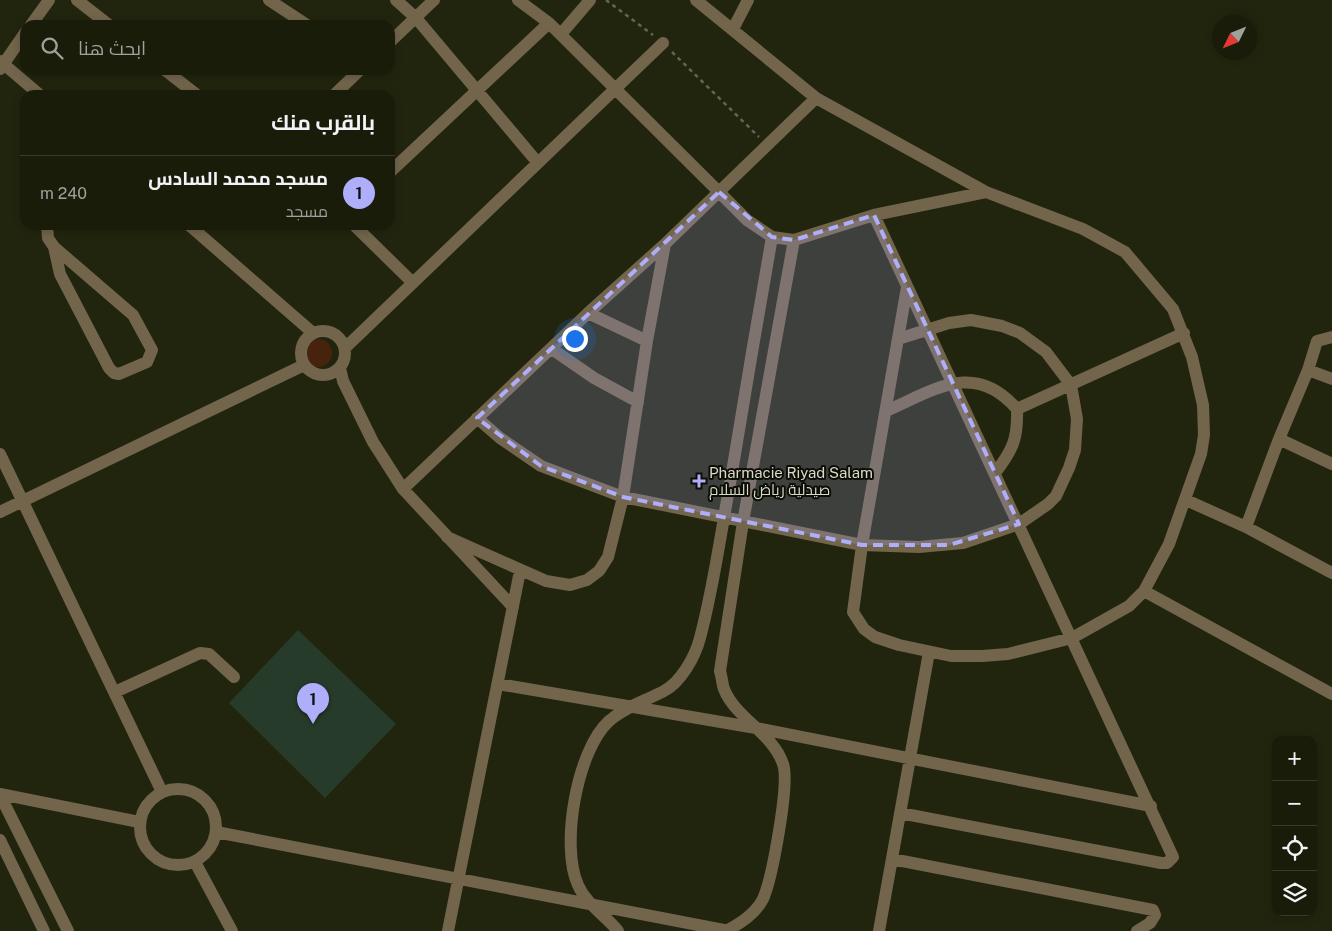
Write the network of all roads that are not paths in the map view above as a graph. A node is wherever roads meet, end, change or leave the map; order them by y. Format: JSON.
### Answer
{"nodes":[{"id":1,"x":49,"y":0,"type":"edge"},
{"id":2,"x":77,"y":0,"type":"edge"},
{"id":3,"x":269,"y":0,"type":"edge"},
{"id":4,"x":396,"y":0,"type":"edge"},
{"id":5,"x":434,"y":0,"type":"edge"},
{"id":6,"x":518,"y":0,"type":"edge"},
{"id":7,"x":590,"y":0,"type":"edge"},
{"id":8,"x":696,"y":0,"type":"edge"},
{"id":9,"x":748,"y":0,"type":"edge"},
{"id":10,"x":416,"y":18,"type":"junction"},
{"id":11,"x":35,"y":20,"type":"edge"},
{"id":12,"x":102,"y":20,"type":"edge"},
{"id":13,"x":299,"y":20,"type":"edge"},
{"id":14,"x":549,"y":23,"type":"junction"},
{"id":15,"x":733,"y":29,"type":"junction"},
{"id":16,"x":561,"y":34,"type":"junction"},
{"id":17,"x":395,"y":37,"type":"edge"},
{"id":18,"x":20,"y":40,"type":"edge"},
{"id":19,"x":663,"y":43,"type":"road end"},
{"id":20,"x":1,"y":65,"type":"edge"},
{"id":21,"x":171,"y":75,"type":"edge"},
{"id":22,"x":355,"y":75,"type":"edge"},
{"id":23,"x":478,"y":89,"type":"junction"},
{"id":24,"x":34,"y":90,"type":"edge"},
{"id":25,"x":191,"y":90,"type":"edge"},
{"id":26,"x":339,"y":90,"type":"edge"},
{"id":27,"x":614,"y":90,"type":"junction"},
{"id":28,"x":816,"y":98,"type":"junction"},
{"id":29,"x":538,"y":163,"type":"junction"},
{"id":30,"x":395,"y":167,"type":"edge"},
{"id":31,"x":719,"y":192,"type":"junction"},
{"id":32,"x":986,"y":192,"type":"junction"},
{"id":33,"x":874,"y":214,"type":"junction"},
{"id":34,"x":47,"y":230,"type":"edge"},
{"id":35,"x":195,"y":230,"type":"edge"},
{"id":36,"x":359,"y":230,"type":"edge"},
{"id":37,"x":772,"y":237,"type":"junction"},
{"id":38,"x":794,"y":240,"type":"junction"},
{"id":39,"x":665,"y":244,"type":"junction"},
{"id":40,"x":54,"y":247,"type":"junction"},
{"id":41,"x":413,"y":283,"type":"junction"},
{"id":42,"x":907,"y":287,"type":"junction"},
{"id":43,"x":588,"y":313,"type":"junction"},
{"id":44,"x":928,"y":330,"type":"junction"},
{"id":45,"x":1184,"y":333,"type":"junction"},
{"id":46,"x":313,"y":334,"type":"junction"},
{"id":47,"x":1332,"y":337,"type":"edge"},
{"id":48,"x":898,"y":339,"type":"junction"},
{"id":49,"x":647,"y":341,"type":"junction"},
{"id":50,"x":345,"y":348,"type":"junction"},
{"id":51,"x":552,"y":348,"type":"junction"},
{"id":52,"x":304,"y":364,"type":"junction"},
{"id":53,"x":340,"y":368,"type":"junction"},
{"id":54,"x":1308,"y":370,"type":"junction"},
{"id":55,"x":1332,"y":379,"type":"edge"},
{"id":56,"x":952,"y":383,"type":"junction"},
{"id":57,"x":1071,"y":385,"type":"junction"},
{"id":58,"x":638,"y":402,"type":"junction"},
{"id":59,"x":1017,"y":409,"type":"junction"},
{"id":60,"x":886,"y":411,"type":"junction"},
{"id":61,"x":477,"y":418,"type":"junction"},
{"id":62,"x":1279,"y":439,"type":"junction"},
{"id":63,"x":0,"y":454,"type":"edge"},
{"id":64,"x":1332,"y":464,"type":"edge"},
{"id":65,"x":994,"y":473,"type":"junction"},
{"id":66,"x":403,"y":489,"type":"junction"},
{"id":67,"x":623,"y":497,"type":"junction"},
{"id":68,"x":1186,"y":500,"type":"junction"},
{"id":69,"x":24,"y":501,"type":"junction"},
{"id":70,"x":0,"y":512,"type":"edge"},
{"id":71,"x":724,"y":518,"type":"junction"},
{"id":72,"x":744,"y":522,"type":"junction"},
{"id":73,"x":1019,"y":524,"type":"junction"},
{"id":74,"x":1246,"y":527,"type":"junction"},
{"id":75,"x":446,"y":537,"type":"junction"},
{"id":76,"x":862,"y":546,"type":"junction"},
{"id":77,"x":520,"y":571,"type":"junction"},
{"id":78,"x":1332,"y":573,"type":"edge"},
{"id":79,"x":1144,"y":591,"type":"junction"},
{"id":80,"x":513,"y":607,"type":"junction"},
{"id":81,"x":1072,"y":638,"type":"junction"},
{"id":82,"x":929,"y":652,"type":"junction"},
{"id":83,"x":234,"y":677,"type":"dead end"},
{"id":84,"x":498,"y":684,"type":"junction"},
{"id":85,"x":115,"y":692,"type":"junction"},
{"id":86,"x":1332,"y":694,"type":"edge"},
{"id":87,"x":632,"y":706,"type":"junction"},
{"id":88,"x":756,"y":728,"type":"junction"},
{"id":89,"x":910,"y":757,"type":"junction"},
{"id":90,"x":162,"y":792,"type":"junction"},
{"id":91,"x":0,"y":795,"type":"edge"},
{"id":92,"x":1151,"y":806,"type":"junction"},
{"id":93,"x":900,"y":813,"type":"junction"},
{"id":94,"x":139,"y":822,"type":"junction"},
{"id":95,"x":216,"y":832,"type":"junction"},
{"id":96,"x":0,"y":840,"type":"edge"},
{"id":97,"x":892,"y":859,"type":"junction"},
{"id":98,"x":195,"y":862,"type":"junction"},
{"id":99,"x":458,"y":880,"type":"junction"},
{"id":100,"x":588,"y":902,"type":"junction"},
{"id":101,"x":44,"y":931,"type":"edge"},
{"id":102,"x":68,"y":931,"type":"edge"},
{"id":103,"x":232,"y":931,"type":"edge"},
{"id":104,"x":448,"y":931,"type":"edge"},
{"id":105,"x":618,"y":931,"type":"edge"},
{"id":106,"x":728,"y":931,"type":"edge"},
{"id":107,"x":878,"y":931,"type":"edge"},
{"id":108,"x":1137,"y":931,"type":"edge"}],
"edges":[{"from":1,"to":11,"type":"street"},
{"from":2,"to":12,"type":"street"},
{"from":3,"to":13,"type":"street"},
{"from":4,"to":10,"type":"street"},
{"from":5,"to":10,"type":"street"},
{"from":6,"to":14,"type":"street"},
{"from":7,"to":16,"type":"street"},
{"from":8,"to":15,"type":"street"},
{"from":9,"to":15,"type":"street"},
{"from":10,"to":17,"type":"street"},
{"from":10,"to":23,"type":"street"},
{"from":14,"to":16,"type":"street"},
{"from":14,"to":23,"type":"street"},
{"from":15,"to":28,"type":"street"},
{"from":16,"to":27,"type":"street"},
{"from":18,"to":20,"type":"street"},
{"from":19,"to":27,"type":"street"},
{"from":20,"to":24,"type":"street"},
{"from":21,"to":25,"type":"street"},
{"from":22,"to":26,"type":"street"},
{"from":23,"to":29,"type":"street"},
{"from":23,"to":30,"type":"street"},
{"from":27,"to":29,"type":"street"},
{"from":27,"to":31,"type":"street"},
{"from":28,"to":31,"type":"street"},
{"from":28,"to":32,"type":"street"},
{"from":29,"to":41,"type":"street"},
{"from":31,"to":37,"type":"street"},
{"from":31,"to":39,"type":"street"},
{"from":32,"to":33,"type":"street"},
{"from":32,"to":45,"type":"street"},
{"from":33,"to":38,"type":"street"},
{"from":33,"to":42,"type":"street"},
{"from":34,"to":40,"type":"street"},
{"from":35,"to":46,"type":"street"},
{"from":36,"to":41,"type":"street"},
{"from":37,"to":38,"type":"street"},
{"from":37,"to":71,"type":"street"},
{"from":38,"to":72,"type":"street"},
{"from":39,"to":43,"type":"street"},
{"from":39,"to":49,"type":"street"},
{"from":40,"to":40,"type":"street"},
{"from":41,"to":50,"type":"street"},
{"from":42,"to":44,"type":"street"},
{"from":42,"to":48,"type":"street"},
{"from":43,"to":49,"type":"street"},
{"from":43,"to":51,"type":"street"},
{"from":44,"to":48,"type":"street"},
{"from":44,"to":56,"type":"street"},
{"from":44,"to":57,"type":"street"},
{"from":45,"to":57,"type":"street"},
{"from":45,"to":68,"type":"street"},
{"from":46,"to":50,"type":"street"},
{"from":46,"to":52,"type":"street"},
{"from":47,"to":54,"type":"street"},
{"from":48,"to":60,"type":"street"},
{"from":49,"to":58,"type":"street"},
{"from":50,"to":53,"type":"street"},
{"from":51,"to":58,"type":"street"},
{"from":51,"to":61,"type":"street"},
{"from":52,"to":53,"type":"street"},
{"from":52,"to":69,"type":"street"},
{"from":53,"to":66,"type":"street"},
{"from":54,"to":55,"type":"street"},
{"from":54,"to":62,"type":"street"},
{"from":56,"to":59,"type":"street"},
{"from":56,"to":60,"type":"street"},
{"from":56,"to":65,"type":"street"},
{"from":57,"to":59,"type":"street"},
{"from":57,"to":73,"type":"street"},
{"from":58,"to":67,"type":"street"},
{"from":59,"to":65,"type":"street"},
{"from":60,"to":76,"type":"street"},
{"from":61,"to":66,"type":"street"},
{"from":61,"to":67,"type":"street"},
{"from":62,"to":64,"type":"street"},
{"from":62,"to":74,"type":"street"},
{"from":63,"to":69,"type":"street"},
{"from":65,"to":73,"type":"street"},
{"from":66,"to":75,"type":"street"},
{"from":67,"to":71,"type":"street"},
{"from":67,"to":77,"type":"street"},
{"from":68,"to":74,"type":"street"},
{"from":68,"to":79,"type":"street"},
{"from":69,"to":70,"type":"street"},
{"from":69,"to":85,"type":"street"},
{"from":71,"to":72,"type":"street"},
{"from":71,"to":87,"type":"street"},
{"from":72,"to":76,"type":"street"},
{"from":72,"to":88,"type":"street"},
{"from":73,"to":76,"type":"street"},
{"from":73,"to":81,"type":"street"},
{"from":74,"to":78,"type":"street"},
{"from":75,"to":77,"type":"street"},
{"from":75,"to":80,"type":"street"},
{"from":76,"to":82,"type":"street"},
{"from":77,"to":80,"type":"street"},
{"from":79,"to":81,"type":"street"},
{"from":79,"to":86,"type":"street"},
{"from":80,"to":84,"type":"street"},
{"from":81,"to":82,"type":"street"},
{"from":81,"to":92,"type":"street"},
{"from":82,"to":89,"type":"street"},
{"from":83,"to":85,"type":"street"},
{"from":84,"to":87,"type":"street"},
{"from":84,"to":99,"type":"street"},
{"from":85,"to":90,"type":"street"},
{"from":87,"to":88,"type":"street"},
{"from":87,"to":100,"type":"street"},
{"from":88,"to":89,"type":"street"},
{"from":88,"to":106,"type":"street"},
{"from":89,"to":92,"type":"street"},
{"from":89,"to":93,"type":"street"},
{"from":90,"to":94,"type":"street"},
{"from":90,"to":95,"type":"street"},
{"from":91,"to":94,"type":"street"},
{"from":91,"to":102,"type":"street"},
{"from":92,"to":93,"type":"street"},
{"from":93,"to":97,"type":"street"},
{"from":94,"to":98,"type":"street"},
{"from":95,"to":98,"type":"street"},
{"from":95,"to":99,"type":"street"},
{"from":96,"to":101,"type":"street"},
{"from":97,"to":107,"type":"street"},
{"from":97,"to":108,"type":"street"},
{"from":98,"to":103,"type":"street"},
{"from":99,"to":100,"type":"street"},
{"from":99,"to":104,"type":"street"},
{"from":100,"to":105,"type":"street"},
{"from":100,"to":106,"type":"street"}]}
